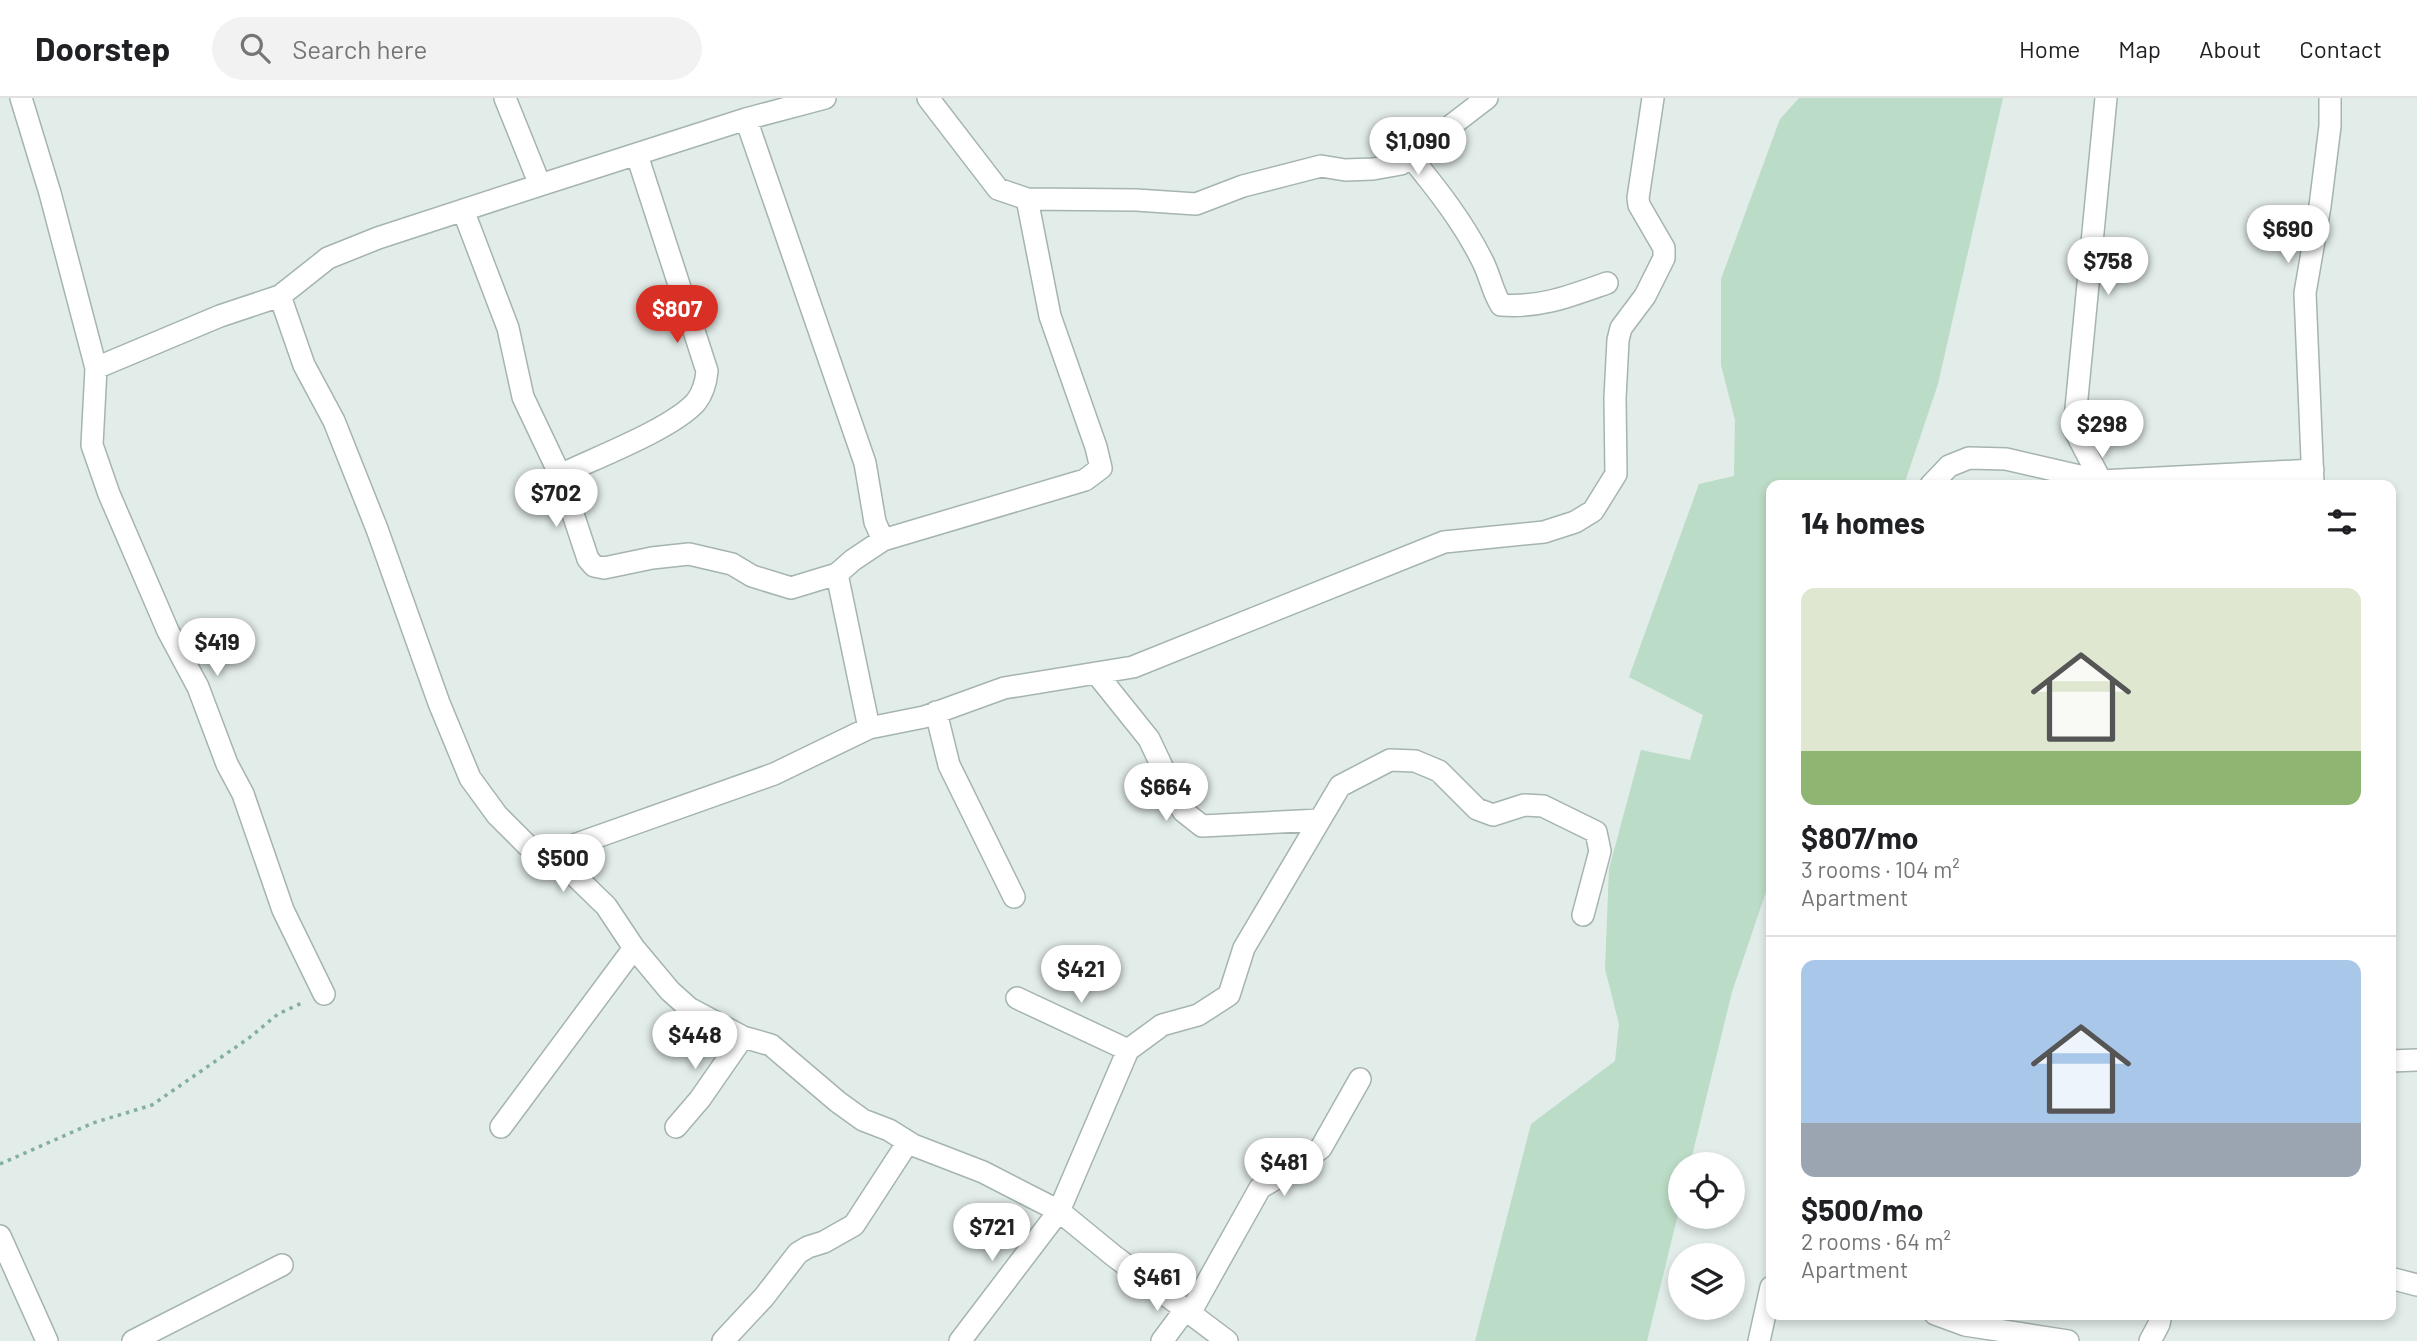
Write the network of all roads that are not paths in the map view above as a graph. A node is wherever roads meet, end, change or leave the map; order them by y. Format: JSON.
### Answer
{"nodes":[{"id":1,"x":21,"y":98,"type":"edge"},
{"id":2,"x":505,"y":98,"type":"edge"},
{"id":3,"x":825,"y":98,"type":"edge"},
{"id":4,"x":928,"y":98,"type":"edge"},
{"id":5,"x":1487,"y":98,"type":"edge"},
{"id":6,"x":1653,"y":98,"type":"edge"},
{"id":7,"x":2106,"y":98,"type":"edge"},
{"id":8,"x":2330,"y":98,"type":"edge"},
{"id":9,"x":746,"y":119,"type":"junction"},
{"id":10,"x":637,"y":155,"type":"junction"},
{"id":11,"x":1410,"y":156,"type":"junction"},
{"id":12,"x":540,"y":186,"type":"junction"},
{"id":13,"x":1027,"y":199,"type":"junction"},
{"id":14,"x":463,"y":210,"type":"junction"},
{"id":15,"x":1607,"y":283,"type":"dead end"},
{"id":16,"x":280,"y":296,"type":"junction"},
{"id":17,"x":96,"y":368,"type":"junction"},
{"id":18,"x":560,"y":475,"type":"junction"},
{"id":19,"x":2313,"y":478,"type":"edge"},
{"id":20,"x":1936,"y":480,"type":"edge"},
{"id":21,"x":2088,"y":480,"type":"edge"},
{"id":22,"x":2099,"y":480,"type":"edge"},
{"id":23,"x":2228,"y":480,"type":"edge"},
{"id":24,"x":883,"y":540,"type":"junction"},
{"id":25,"x":838,"y":575,"type":"junction"},
{"id":26,"x":1096,"y":673,"type":"junction"},
{"id":27,"x":936,"y":712,"type":"junction"},
{"id":28,"x":869,"y":728,"type":"junction"},
{"id":29,"x":1319,"y":820,"type":"junction"},
{"id":30,"x":543,"y":856,"type":"junction"},
{"id":31,"x":1014,"y":897,"type":"dead end"},
{"id":32,"x":1583,"y":915,"type":"dead end"},
{"id":33,"x":634,"y":948,"type":"junction"},
{"id":34,"x":324,"y":994,"type":"road end"},
{"id":35,"x":1017,"y":998,"type":"dead end"},
{"id":36,"x":743,"y":1037,"type":"junction"},
{"id":37,"x":1128,"y":1050,"type":"junction"},
{"id":38,"x":2417,"y":1060,"type":"edge"},
{"id":39,"x":2396,"y":1061,"type":"edge"},
{"id":40,"x":1360,"y":1079,"type":"dead end"},
{"id":41,"x":501,"y":1127,"type":"dead end"},
{"id":42,"x":676,"y":1127,"type":"dead end"},
{"id":43,"x":908,"y":1142,"type":"junction"},
{"id":44,"x":1059,"y":1210,"type":"junction"},
{"id":45,"x":0,"y":1236,"type":"edge"},
{"id":46,"x":282,"y":1265,"type":"dead end"},
{"id":47,"x":2396,"y":1280,"type":"edge"},
{"id":48,"x":2417,"y":1285,"type":"edge"},
{"id":49,"x":1766,"y":1310,"type":"edge"},
{"id":50,"x":1188,"y":1311,"type":"junction"},
{"id":51,"x":2160,"y":1320,"type":"edge"},
{"id":52,"x":1963,"y":1327,"type":"edge"},
{"id":53,"x":47,"y":1341,"type":"edge"},
{"id":54,"x":133,"y":1341,"type":"edge"},
{"id":55,"x":723,"y":1341,"type":"edge"},
{"id":56,"x":960,"y":1341,"type":"edge"},
{"id":57,"x":1162,"y":1341,"type":"edge"},
{"id":58,"x":1227,"y":1341,"type":"edge"},
{"id":59,"x":1759,"y":1341,"type":"edge"},
{"id":60,"x":2068,"y":1341,"type":"edge"},
{"id":61,"x":2150,"y":1341,"type":"edge"}],
"edges":[{"from":1,"to":17,"type":"street"},
{"from":2,"to":12,"type":"street"},
{"from":3,"to":9,"type":"street"},
{"from":4,"to":13,"type":"street"},
{"from":5,"to":11,"type":"street"},
{"from":6,"to":26,"type":"street"},
{"from":7,"to":22,"type":"street"},
{"from":8,"to":19,"type":"street"},
{"from":9,"to":10,"type":"street"},
{"from":9,"to":24,"type":"street"},
{"from":10,"to":12,"type":"street"},
{"from":10,"to":18,"type":"street"},
{"from":11,"to":13,"type":"street"},
{"from":11,"to":15,"type":"street"},
{"from":12,"to":14,"type":"street"},
{"from":13,"to":24,"type":"street"},
{"from":14,"to":16,"type":"street"},
{"from":14,"to":18,"type":"street"},
{"from":16,"to":17,"type":"street"},
{"from":16,"to":30,"type":"street"},
{"from":17,"to":34,"type":"street"},
{"from":18,"to":25,"type":"street"},
{"from":19,"to":23,"type":"street"},
{"from":20,"to":21,"type":"street"},
{"from":24,"to":25,"type":"street"},
{"from":25,"to":28,"type":"street"},
{"from":26,"to":27,"type":"street"},
{"from":26,"to":29,"type":"street"},
{"from":27,"to":28,"type":"street"},
{"from":27,"to":31,"type":"street"},
{"from":28,"to":30,"type":"street"},
{"from":29,"to":32,"type":"street"},
{"from":29,"to":37,"type":"street"},
{"from":30,"to":33,"type":"street"},
{"from":33,"to":36,"type":"street"},
{"from":33,"to":41,"type":"street"},
{"from":35,"to":37,"type":"street"},
{"from":36,"to":42,"type":"street"},
{"from":36,"to":43,"type":"street"},
{"from":37,"to":44,"type":"street"},
{"from":38,"to":39,"type":"street"},
{"from":40,"to":50,"type":"street"},
{"from":43,"to":44,"type":"street"},
{"from":43,"to":55,"type":"street"},
{"from":44,"to":50,"type":"street"},
{"from":44,"to":56,"type":"street"},
{"from":45,"to":53,"type":"street"},
{"from":46,"to":54,"type":"street"},
{"from":47,"to":48,"type":"street"},
{"from":49,"to":59,"type":"street"},
{"from":50,"to":57,"type":"street"},
{"from":50,"to":58,"type":"street"},
{"from":51,"to":61,"type":"street"},
{"from":52,"to":60,"type":"street"}]}
